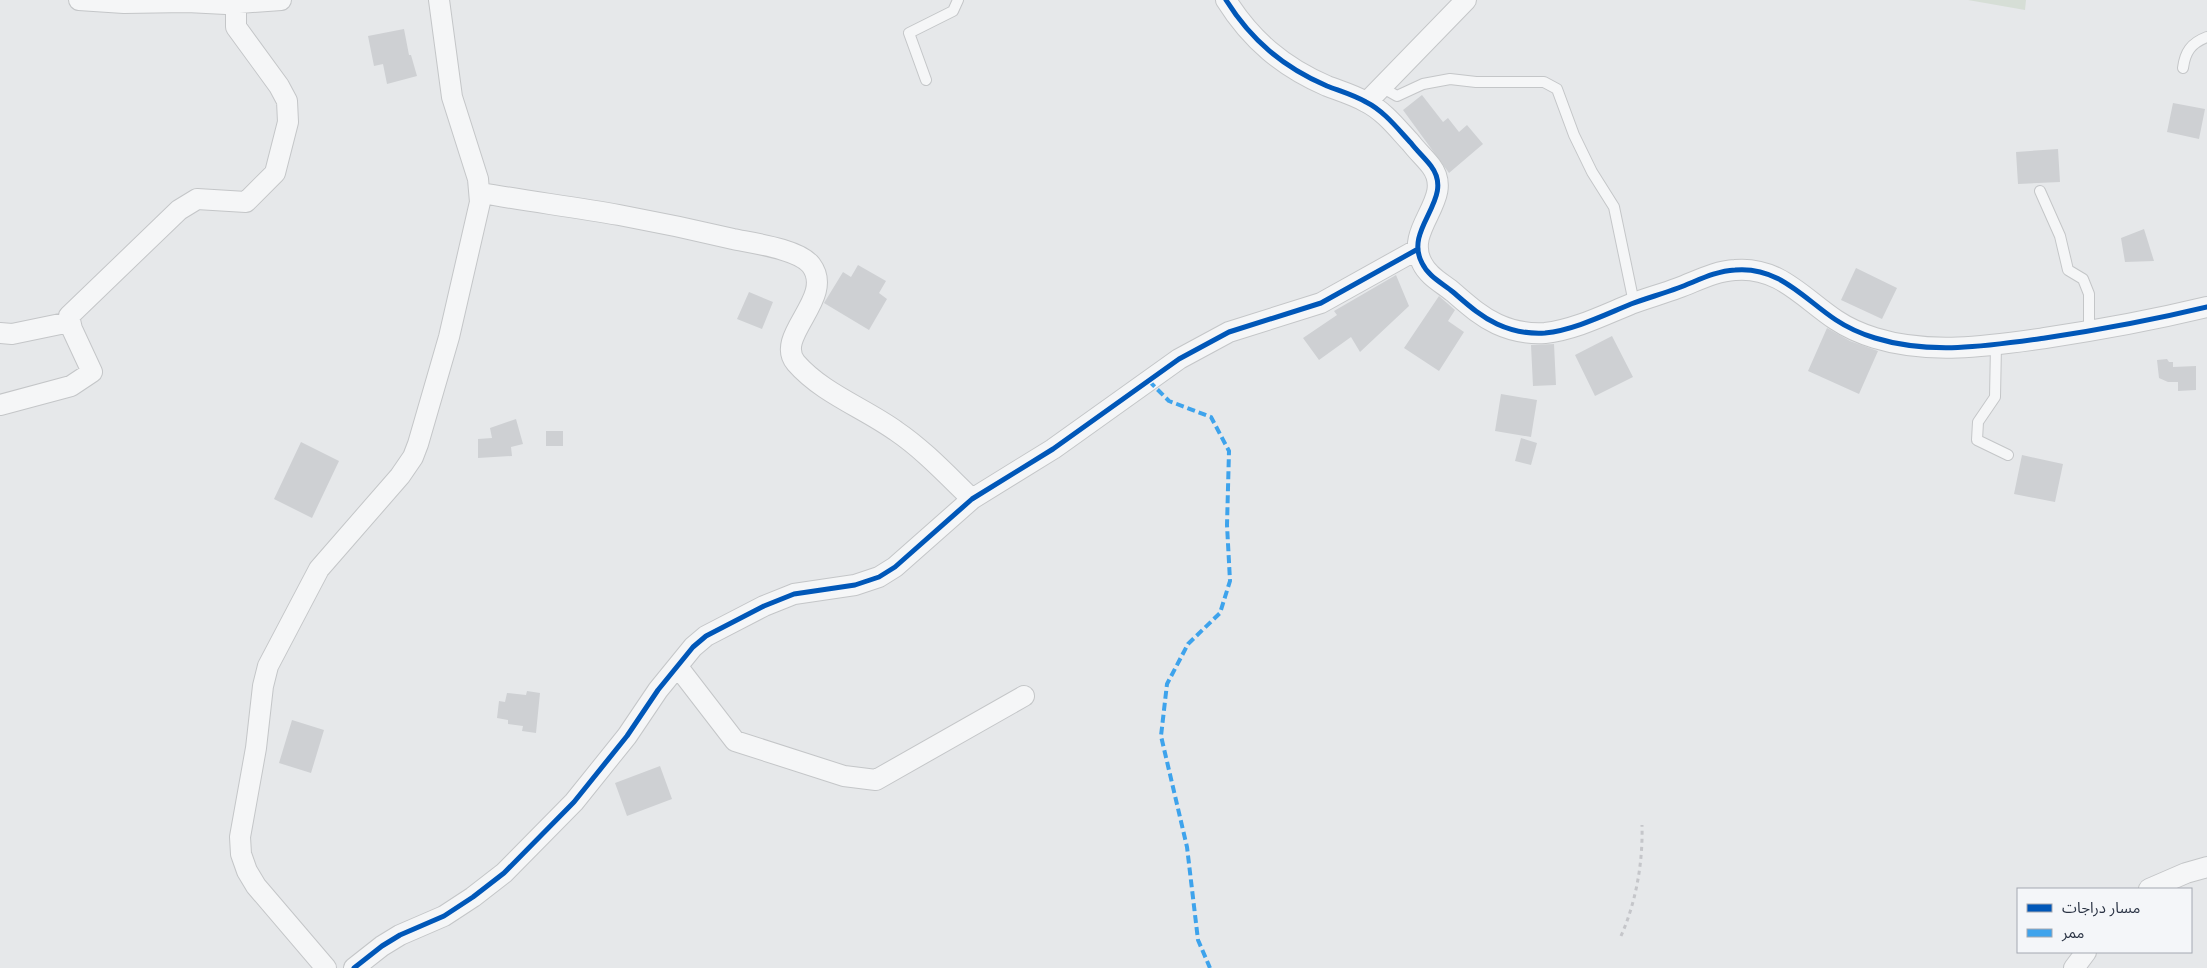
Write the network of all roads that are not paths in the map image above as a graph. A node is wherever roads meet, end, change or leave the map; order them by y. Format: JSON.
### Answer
{"nodes":[{"id":1,"x":79,"y":0,"type":"edge"},
{"id":2,"x":281,"y":0,"type":"edge"},
{"id":3,"x":439,"y":0,"type":"edge"},
{"id":4,"x":958,"y":0,"type":"edge"},
{"id":5,"x":1226,"y":0,"type":"edge"},
{"id":6,"x":1466,"y":0,"type":"edge"},
{"id":7,"x":236,"y":3,"type":"junction"},
{"id":8,"x":2207,"y":37,"type":"edge"},
{"id":9,"x":2183,"y":68,"type":"dead end"},
{"id":10,"x":926,"y":80,"type":"dead end"},
{"id":11,"x":1381,"y":87,"type":"junction"},
{"id":12,"x":1367,"y":102,"type":"junction"},
{"id":13,"x":2040,"y":191,"type":"dead end"},
{"id":14,"x":481,"y":193,"type":"junction"},
{"id":15,"x":1418,"y":249,"type":"junction"},
{"id":16,"x":1634,"y":303,"type":"junction"},
{"id":17,"x":2207,"y":307,"type":"edge"},
{"id":18,"x":70,"y":322,"type":"junction"},
{"id":19,"x":2089,"y":331,"type":"junction"},
{"id":20,"x":0,"y":333,"type":"edge"},
{"id":21,"x":1996,"y":345,"type":"junction"},
{"id":22,"x":0,"y":405,"type":"edge"},
{"id":23,"x":2008,"y":455,"type":"dead end"},
{"id":24,"x":972,"y":499,"type":"junction"},
{"id":25,"x":678,"y":666,"type":"junction"},
{"id":26,"x":1024,"y":696,"type":"dead end"},
{"id":27,"x":2207,"y":867,"type":"edge"},
{"id":28,"x":2151,"y":888,"type":"edge"},
{"id":29,"x":2085,"y":953,"type":"edge"},
{"id":30,"x":326,"y":968,"type":"edge"},
{"id":31,"x":354,"y":968,"type":"edge"},
{"id":32,"x":2074,"y":968,"type":"edge"}],
"edges":[{"from":1,"to":7,"type":"street"},
{"from":2,"to":7,"type":"street"},
{"from":3,"to":14,"type":"street"},
{"from":4,"to":10,"type":"lane"},
{"from":5,"to":12,"type":"street"},
{"from":6,"to":11,"type":"street"},
{"from":7,"to":18,"type":"street"},
{"from":8,"to":9,"type":"lane"},
{"from":11,"to":12,"type":"street"},
{"from":11,"to":16,"type":"lane"},
{"from":12,"to":15,"type":"street"},
{"from":13,"to":19,"type":"lane"},
{"from":14,"to":24,"type":"street"},
{"from":14,"to":30,"type":"street"},
{"from":15,"to":16,"type":"street"},
{"from":15,"to":24,"type":"street"},
{"from":16,"to":21,"type":"street"},
{"from":17,"to":19,"type":"street"},
{"from":18,"to":20,"type":"street"},
{"from":18,"to":22,"type":"street"},
{"from":19,"to":21,"type":"street"},
{"from":21,"to":23,"type":"lane"},
{"from":24,"to":25,"type":"street"},
{"from":25,"to":26,"type":"street"},
{"from":25,"to":31,"type":"street"},
{"from":27,"to":28,"type":"street"},
{"from":29,"to":32,"type":"street"}]}
